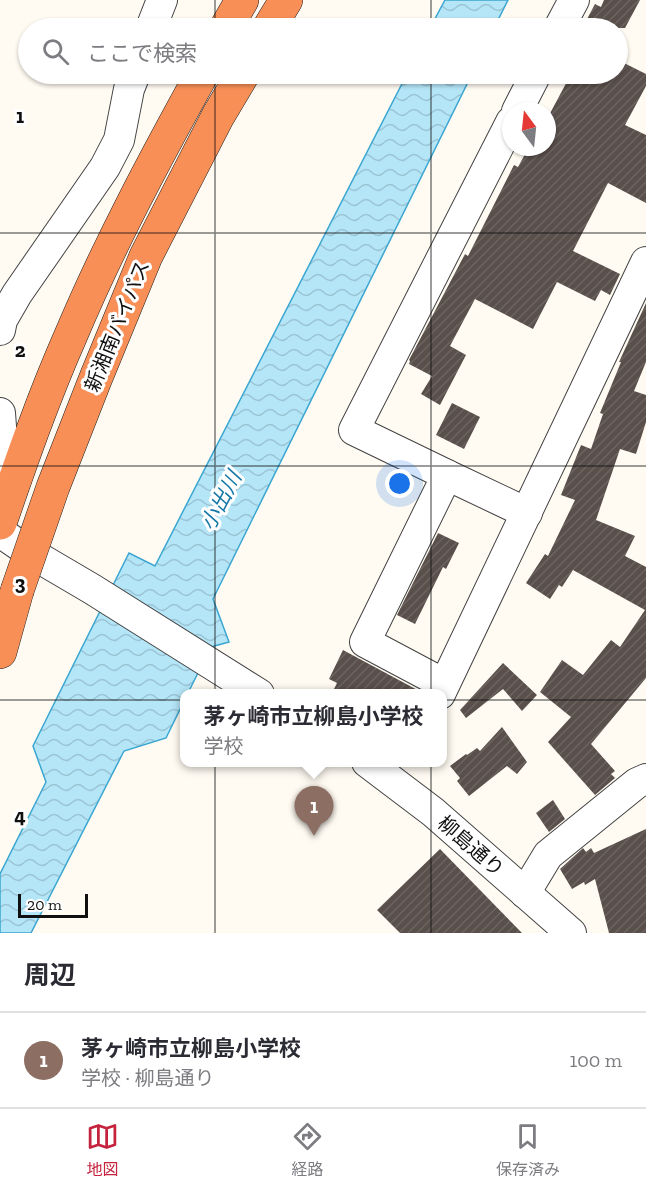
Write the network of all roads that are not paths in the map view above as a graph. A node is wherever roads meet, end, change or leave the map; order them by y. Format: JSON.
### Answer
{"nodes":[{"id":1,"x":162,"y":0,"type":"edge"},
{"id":2,"x":242,"y":0,"type":"edge"},
{"id":3,"x":286,"y":0,"type":"edge"},
{"id":4,"x":574,"y":0,"type":"edge"},
{"id":5,"x":155,"y":18,"type":"edge"},
{"id":6,"x":232,"y":18,"type":"edge"},
{"id":7,"x":275,"y":18,"type":"edge"},
{"id":8,"x":565,"y":18,"type":"edge"},
{"id":9,"x":131,"y":84,"type":"edge"},
{"id":10,"x":196,"y":84,"type":"edge"},
{"id":11,"x":237,"y":84,"type":"edge"},
{"id":12,"x":531,"y":84,"type":"edge"},
{"id":13,"x":522,"y":102,"type":"edge"},
{"id":14,"x":502,"y":140,"type":"edge"},
{"id":15,"x":646,"y":262,"type":"edge"},
{"id":16,"x":4,"y":315,"type":"edge"},
{"id":17,"x":0,"y":413,"type":"edge"},
{"id":18,"x":447,"y":475,"type":"junction"},
{"id":19,"x":0,"y":486,"type":"edge"},
{"id":20,"x":527,"y":513,"type":"junction"},
{"id":21,"x":0,"y":522,"type":"edge"},
{"id":22,"x":0,"y":532,"type":"edge"},
{"id":23,"x":0,"y":652,"type":"edge"},
{"id":24,"x":252,"y":689,"type":"edge"},
{"id":25,"x":442,"y":689,"type":"edge"},
{"id":26,"x":382,"y":767,"type":"edge"},
{"id":27,"x":401,"y":773,"type":"edge"},
{"id":28,"x":646,"y":779,"type":"edge"},
{"id":29,"x":525,"y":893,"type":"junction"},
{"id":30,"x":572,"y":933,"type":"edge"}],
"edges":[{"from":1,"to":5,"type":"street"},
{"from":2,"to":6,"type":"highway"},
{"from":3,"to":7,"type":"highway"},
{"from":4,"to":8,"type":"street"},
{"from":9,"to":16,"type":"street"},
{"from":10,"to":21,"type":"highway","name":"新湘南バイパス"},
{"from":11,"to":23,"type":"highway","name":"新湘南バイパス","bridge":true},
{"from":12,"to":13,"type":"street"},
{"from":14,"to":18,"type":"street"},
{"from":15,"to":20,"type":"street"},
{"from":17,"to":19,"type":"street"},
{"from":18,"to":20,"type":"street"},
{"from":18,"to":25,"type":"street"},
{"from":20,"to":25,"type":"street"},
{"from":22,"to":24,"type":"street"},
{"from":26,"to":27,"type":"street","name":"柳島通り"},
{"from":27,"to":29,"type":"street","name":"柳島通り"},
{"from":28,"to":29,"type":"street"},
{"from":29,"to":30,"type":"street","name":"柳島通り"}]}
